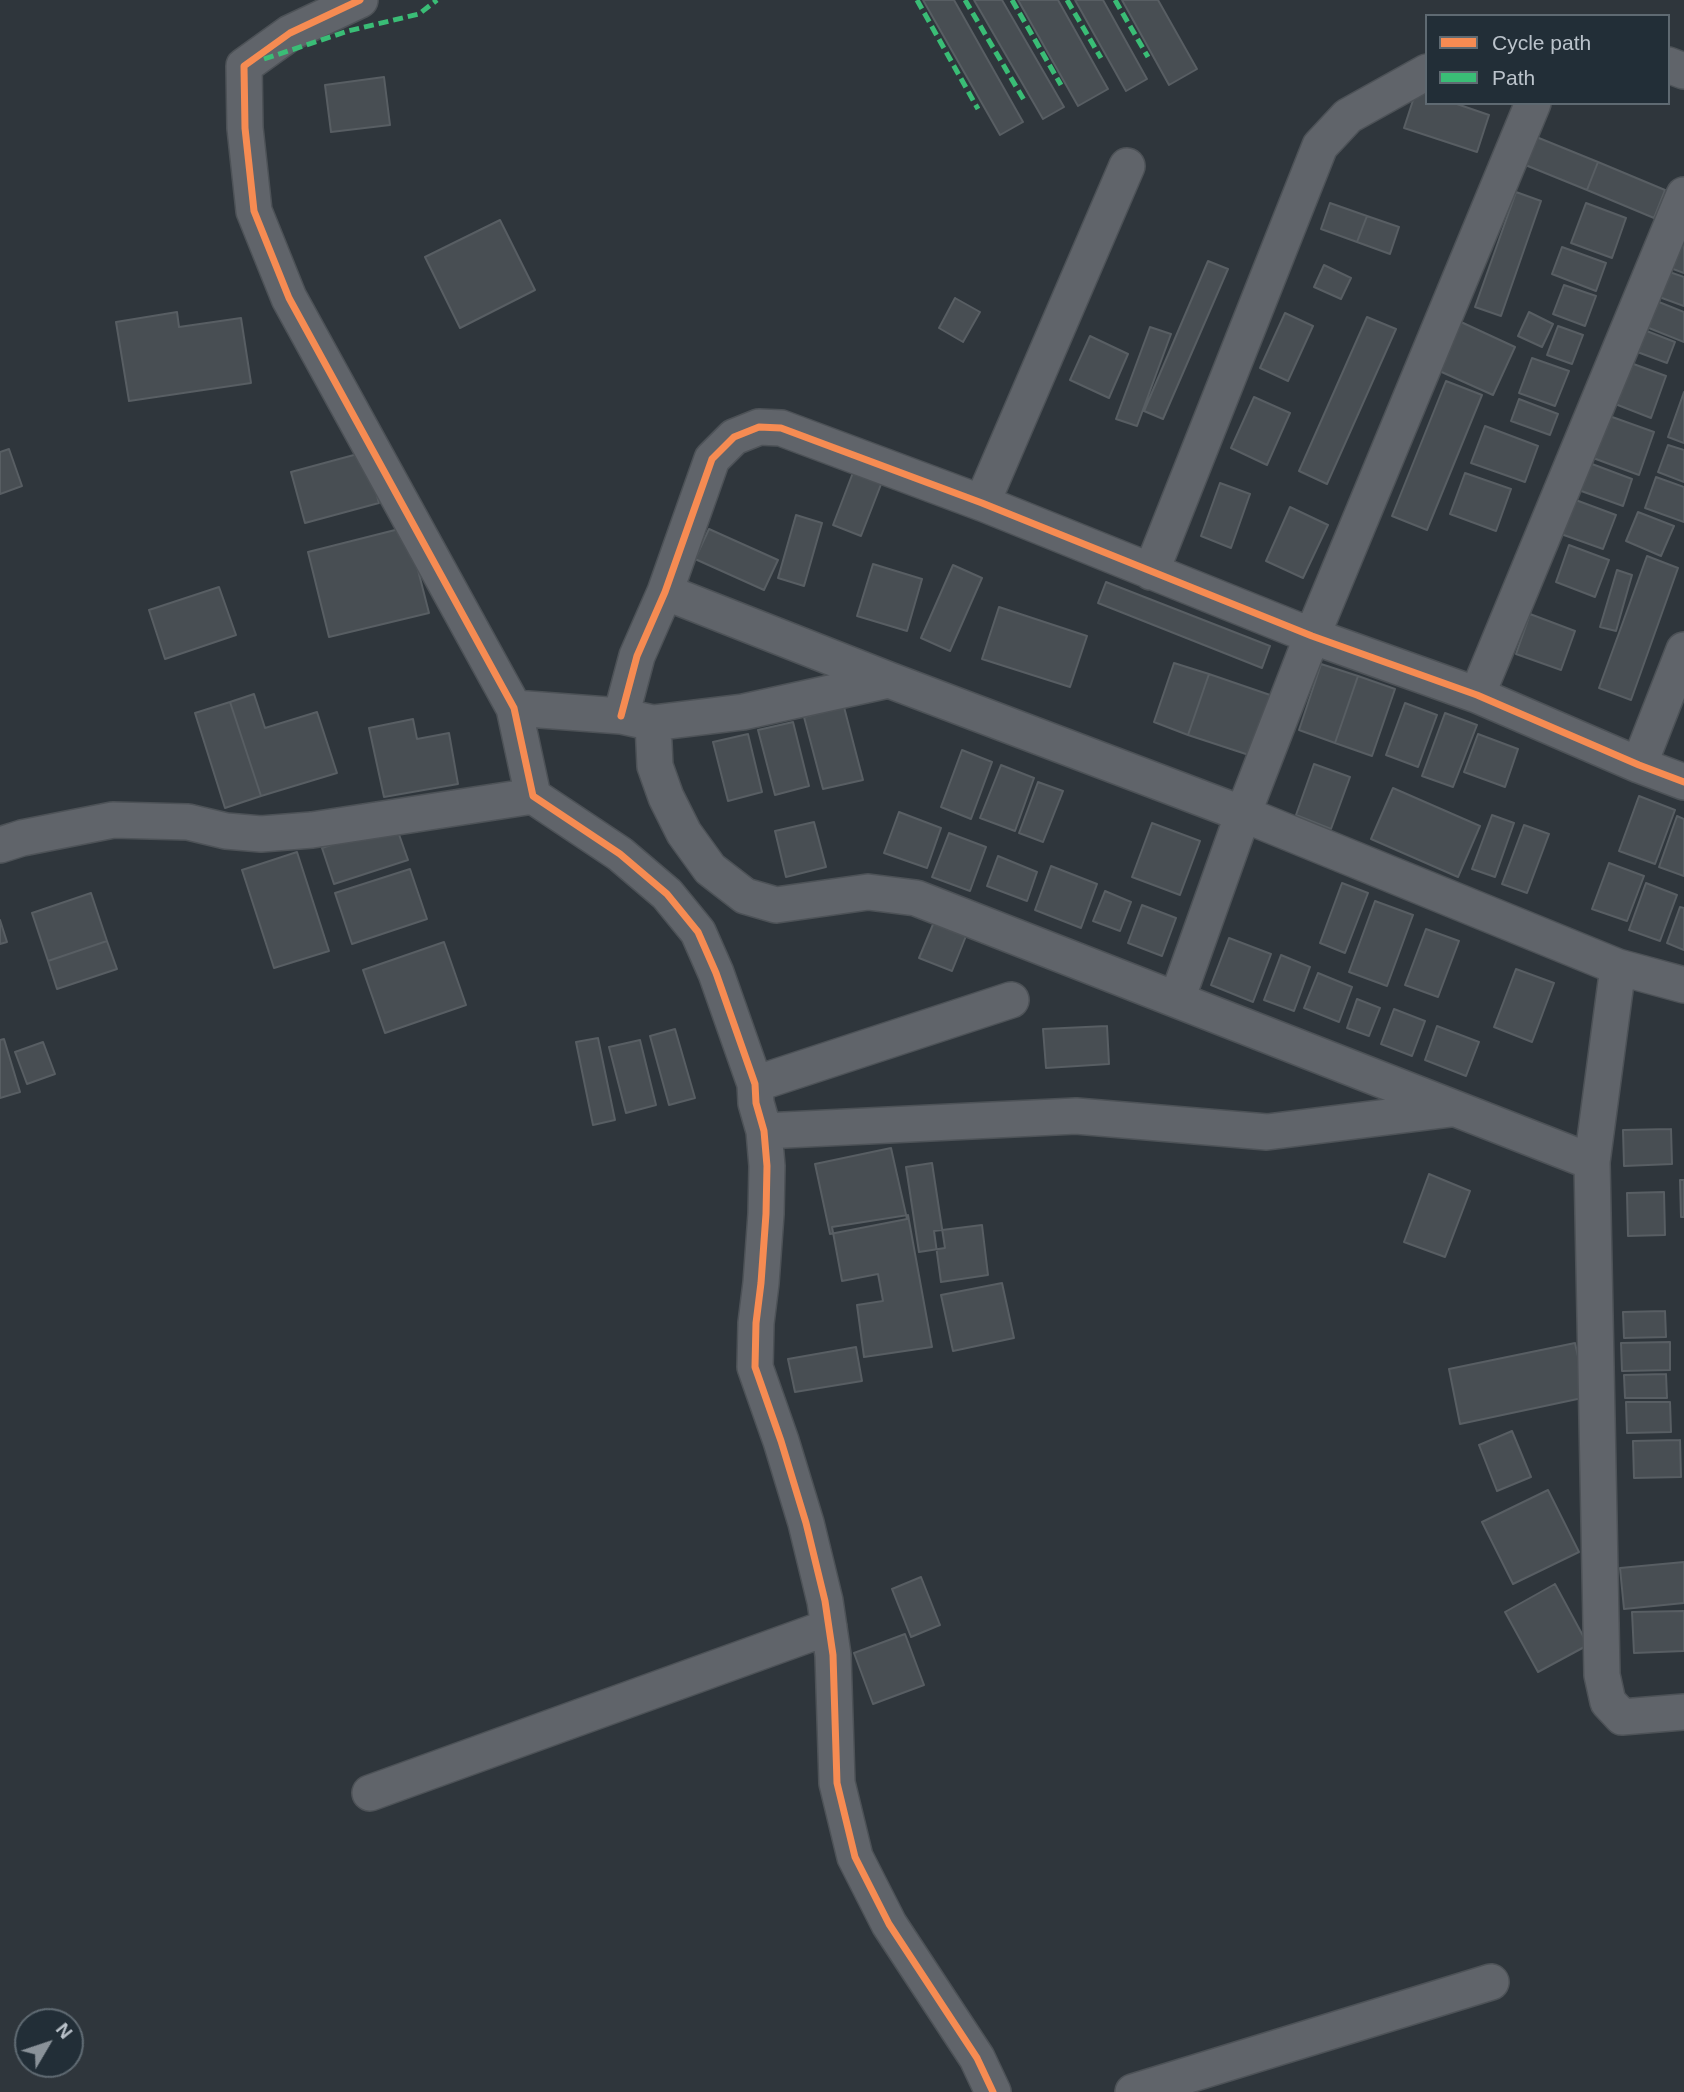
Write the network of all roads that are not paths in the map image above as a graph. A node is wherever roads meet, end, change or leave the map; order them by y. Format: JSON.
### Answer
{"nodes":[{"id":1,"x":360,"y":0,"type":"edge"},
{"id":2,"x":1425,"y":73,"type":"edge"},
{"id":3,"x":1532,"y":105,"type":"edge"},
{"id":4,"x":1127,"y":166,"type":"dead end"},
{"id":5,"x":1684,"y":195,"type":"edge"},
{"id":6,"x":982,"y":503,"type":"junction"},
{"id":7,"x":1151,"y":572,"type":"junction"},
{"id":8,"x":665,"y":592,"type":"junction"},
{"id":9,"x":1312,"y":636,"type":"junction"},
{"id":10,"x":1684,"y":650,"type":"edge"},
{"id":11,"x":889,"y":680,"type":"junction"},
{"id":12,"x":1477,"y":695,"type":"junction"},
{"id":13,"x":514,"y":708,"type":"junction"},
{"id":14,"x":637,"y":719,"type":"junction"},
{"id":15,"x":1639,"y":765,"type":"junction"},
{"id":16,"x":1684,"y":782,"type":"edge"},
{"id":17,"x":533,"y":796,"type":"junction"},
{"id":18,"x":1243,"y":814,"type":"junction"},
{"id":19,"x":0,"y":845,"type":"edge"},
{"id":20,"x":1618,"y":967,"type":"junction"},
{"id":21,"x":1684,"y":985,"type":"edge"},
{"id":22,"x":1177,"y":999,"type":"junction"},
{"id":23,"x":1011,"y":1000,"type":"dead end"},
{"id":24,"x":755,"y":1084,"type":"junction"},
{"id":25,"x":1455,"y":1109,"type":"junction"},
{"id":26,"x":764,"y":1131,"type":"junction"},
{"id":27,"x":1592,"y":1162,"type":"junction"},
{"id":28,"x":829,"y":1627,"type":"junction"},
{"id":29,"x":1684,"y":1712,"type":"edge"},
{"id":30,"x":370,"y":1793,"type":"dead end"},
{"id":31,"x":1491,"y":1982,"type":"dead end"},
{"id":32,"x":993,"y":2092,"type":"edge"},
{"id":33,"x":1133,"y":2092,"type":"edge"}],
"edges":[{"from":1,"to":13,"type":"street"},
{"from":2,"to":7,"type":"street"},
{"from":3,"to":9,"type":"street"},
{"from":4,"to":6,"type":"street"},
{"from":5,"to":12,"type":"street"},
{"from":6,"to":7,"type":"street"},
{"from":6,"to":8,"type":"street"},
{"from":7,"to":9,"type":"street"},
{"from":8,"to":11,"type":"street"},
{"from":8,"to":14,"type":"street"},
{"from":9,"to":12,"type":"street"},
{"from":9,"to":18,"type":"street"},
{"from":10,"to":15,"type":"street"},
{"from":11,"to":14,"type":"street"},
{"from":11,"to":18,"type":"street"},
{"from":12,"to":15,"type":"street"},
{"from":13,"to":14,"type":"street"},
{"from":13,"to":17,"type":"street"},
{"from":14,"to":22,"type":"street"},
{"from":15,"to":16,"type":"street"},
{"from":17,"to":19,"type":"street"},
{"from":17,"to":24,"type":"street"},
{"from":18,"to":20,"type":"street"},
{"from":18,"to":22,"type":"street"},
{"from":20,"to":21,"type":"street"},
{"from":20,"to":27,"type":"street"},
{"from":22,"to":25,"type":"street"},
{"from":23,"to":24,"type":"street"},
{"from":24,"to":26,"type":"street"},
{"from":25,"to":26,"type":"street"},
{"from":25,"to":27,"type":"street"},
{"from":26,"to":28,"type":"street"},
{"from":27,"to":29,"type":"street"},
{"from":28,"to":30,"type":"street"},
{"from":28,"to":32,"type":"street"},
{"from":31,"to":33,"type":"street"}]}
